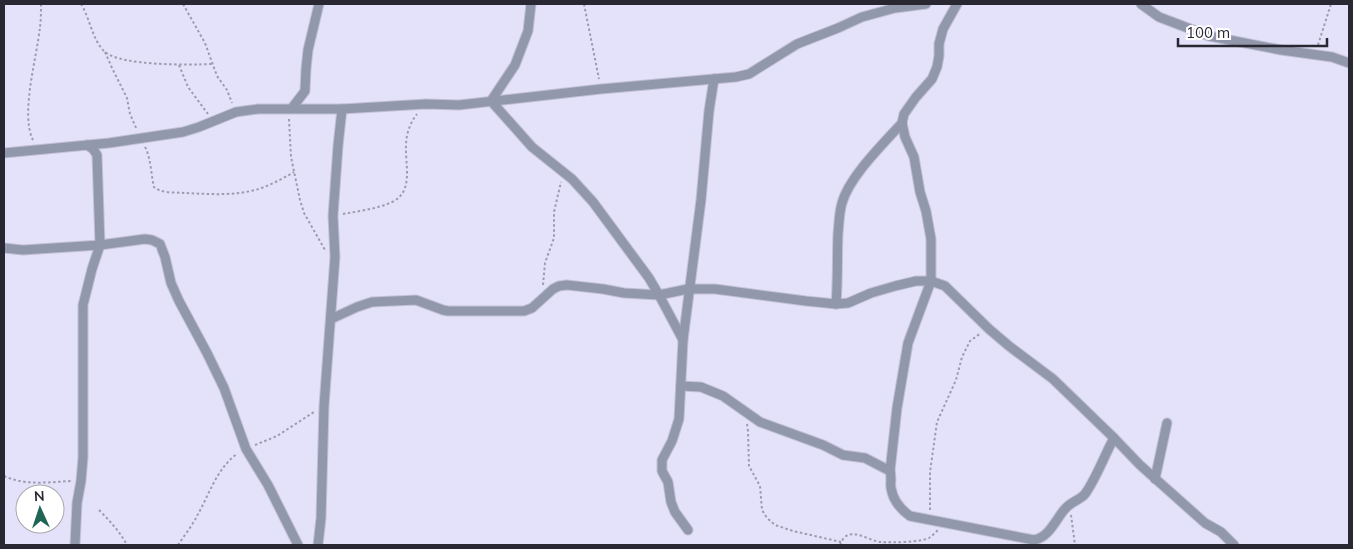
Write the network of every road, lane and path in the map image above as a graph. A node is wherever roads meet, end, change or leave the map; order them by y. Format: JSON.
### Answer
{"nodes":[{"id":1,"x":41,"y":4,"type":"edge"},
{"id":2,"x":81,"y":4,"type":"edge"},
{"id":3,"x":183,"y":4,"type":"edge"},
{"id":4,"x":320,"y":4,"type":"edge"},
{"id":5,"x":531,"y":4,"type":"edge"},
{"id":6,"x":584,"y":4,"type":"edge"},
{"id":7,"x":926,"y":4,"type":"edge"},
{"id":8,"x":957,"y":4,"type":"edge"},
{"id":9,"x":1141,"y":4,"type":"edge"},
{"id":10,"x":1331,"y":4,"type":"edge"},
{"id":11,"x":105,"y":52,"type":"junction"},
{"id":12,"x":1315,"y":55,"type":"junction"},
{"id":13,"x":1349,"y":63,"type":"edge"},
{"id":14,"x":212,"y":64,"type":"junction"},
{"id":15,"x":178,"y":65,"type":"junction"},
{"id":16,"x":714,"y":79,"type":"junction"},
{"id":17,"x":601,"y":89,"type":"junction"},
{"id":18,"x":491,"y":101,"type":"junction"},
{"id":19,"x":426,"y":104,"type":"junction"},
{"id":20,"x":292,"y":108,"type":"junction"},
{"id":21,"x":342,"y":109,"type":"junction"},
{"id":22,"x":236,"y":112,"type":"junction"},
{"id":23,"x":213,"y":121,"type":"junction"},
{"id":24,"x":902,"y":123,"type":"junction"},
{"id":25,"x":140,"y":139,"type":"junction"},
{"id":26,"x":87,"y":145,"type":"junction"},
{"id":27,"x":38,"y":149,"type":"junction"},
{"id":28,"x":4,"y":153,"type":"edge"},
{"id":29,"x":563,"y":171,"type":"junction"},
{"id":30,"x":294,"y":172,"type":"junction"},
{"id":31,"x":333,"y":216,"type":"junction"},
{"id":32,"x":100,"y":246,"type":"junction"},
{"id":33,"x":4,"y":248,"type":"edge"},
{"id":34,"x":335,"y":257,"type":"junction"},
{"id":35,"x":931,"y":281,"type":"junction"},
{"id":36,"x":688,"y":289,"type":"junction"},
{"id":37,"x":660,"y":295,"type":"junction"},
{"id":38,"x":542,"y":300,"type":"junction"},
{"id":39,"x":836,"y":304,"type":"junction"},
{"id":40,"x":331,"y":319,"type":"junction"},
{"id":41,"x":989,"y":329,"type":"junction"},
{"id":42,"x":682,"y":340,"type":"junction"},
{"id":43,"x":681,"y":386,"type":"junction"},
{"id":44,"x":324,"y":406,"type":"junction"},
{"id":45,"x":745,"y":412,"type":"junction"},
{"id":46,"x":1167,"y":423,"type":"dead end"},
{"id":47,"x":1114,"y":438,"type":"junction"},
{"id":48,"x":246,"y":449,"type":"junction"},
{"id":49,"x":890,"y":471,"type":"junction"},
{"id":50,"x":4,"y":476,"type":"edge"},
{"id":51,"x":1155,"y":479,"type":"junction"},
{"id":52,"x":81,"y":481,"type":"junction"},
{"id":53,"x":1069,"y":503,"type":"junction"},
{"id":54,"x":99,"y":510,"type":"dead end"},
{"id":55,"x":930,"y":520,"type":"junction"},
{"id":56,"x":944,"y":522,"type":"junction"},
{"id":57,"x":688,"y":530,"type":"dead end"},
{"id":58,"x":840,"y":544,"type":"edge"},
{"id":59,"x":75,"y":545,"type":"edge"},
{"id":60,"x":127,"y":545,"type":"edge"},
{"id":61,"x":178,"y":545,"type":"edge"},
{"id":62,"x":298,"y":545,"type":"edge"},
{"id":63,"x":318,"y":545,"type":"edge"},
{"id":64,"x":1075,"y":545,"type":"edge"},
{"id":65,"x":1234,"y":545,"type":"edge"}],
"edges":[{"from":1,"to":27,"type":"path"},
{"from":2,"to":11,"type":"path"},
{"from":3,"to":14,"type":"path"},
{"from":4,"to":20,"type":"street"},
{"from":5,"to":18,"type":"street"},
{"from":6,"to":17,"type":"path"},
{"from":7,"to":16,"type":"street"},
{"from":8,"to":24,"type":"street"},
{"from":9,"to":12,"type":"street"},
{"from":10,"to":12,"type":"path"},
{"from":11,"to":15,"type":"path"},
{"from":11,"to":25,"type":"path"},
{"from":12,"to":13,"type":"street"},
{"from":14,"to":15,"type":"path"},
{"from":14,"to":22,"type":"path"},
{"from":15,"to":23,"type":"path"},
{"from":16,"to":17,"type":"street"},
{"from":16,"to":36,"type":"street"},
{"from":17,"to":18,"type":"street"},
{"from":18,"to":19,"type":"street"},
{"from":18,"to":29,"type":"street"},
{"from":19,"to":21,"type":"street"},
{"from":19,"to":31,"type":"path"},
{"from":20,"to":21,"type":"street"},
{"from":20,"to":22,"type":"street"},
{"from":20,"to":30,"type":"path"},
{"from":21,"to":31,"type":"street"},
{"from":22,"to":23,"type":"street"},
{"from":23,"to":25,"type":"street"},
{"from":24,"to":35,"type":"street"},
{"from":24,"to":39,"type":"street"},
{"from":25,"to":26,"type":"street"},
{"from":25,"to":30,"type":"path"},
{"from":26,"to":27,"type":"street"},
{"from":26,"to":32,"type":"street"},
{"from":27,"to":28,"type":"street"},
{"from":29,"to":37,"type":"street"},
{"from":29,"to":38,"type":"path"},
{"from":30,"to":34,"type":"path"},
{"from":31,"to":34,"type":"street"},
{"from":32,"to":33,"type":"street"},
{"from":32,"to":48,"type":"street"},
{"from":32,"to":52,"type":"street"},
{"from":34,"to":40,"type":"street"},
{"from":35,"to":39,"type":"street"},
{"from":35,"to":41,"type":"street"},
{"from":35,"to":49,"type":"street"},
{"from":36,"to":37,"type":"street"},
{"from":36,"to":39,"type":"street"},
{"from":36,"to":42,"type":"street"},
{"from":37,"to":38,"type":"street"},
{"from":37,"to":42,"type":"street"},
{"from":38,"to":40,"type":"street"},
{"from":40,"to":44,"type":"street"},
{"from":41,"to":47,"type":"street"},
{"from":41,"to":55,"type":"path"},
{"from":42,"to":43,"type":"street"},
{"from":43,"to":45,"type":"street"},
{"from":43,"to":57,"type":"street"},
{"from":44,"to":48,"type":"path"},
{"from":44,"to":63,"type":"street"},
{"from":45,"to":49,"type":"street"},
{"from":45,"to":58,"type":"path"},
{"from":46,"to":51,"type":"street"},
{"from":47,"to":51,"type":"street"},
{"from":47,"to":53,"type":"street"},
{"from":48,"to":61,"type":"path"},
{"from":48,"to":62,"type":"street"},
{"from":49,"to":55,"type":"street"},
{"from":50,"to":52,"type":"path"},
{"from":51,"to":65,"type":"street"},
{"from":52,"to":59,"type":"street"},
{"from":53,"to":56,"type":"street"},
{"from":53,"to":64,"type":"path"},
{"from":54,"to":60,"type":"path"},
{"from":55,"to":56,"type":"street"},
{"from":56,"to":58,"type":"path"}]}
